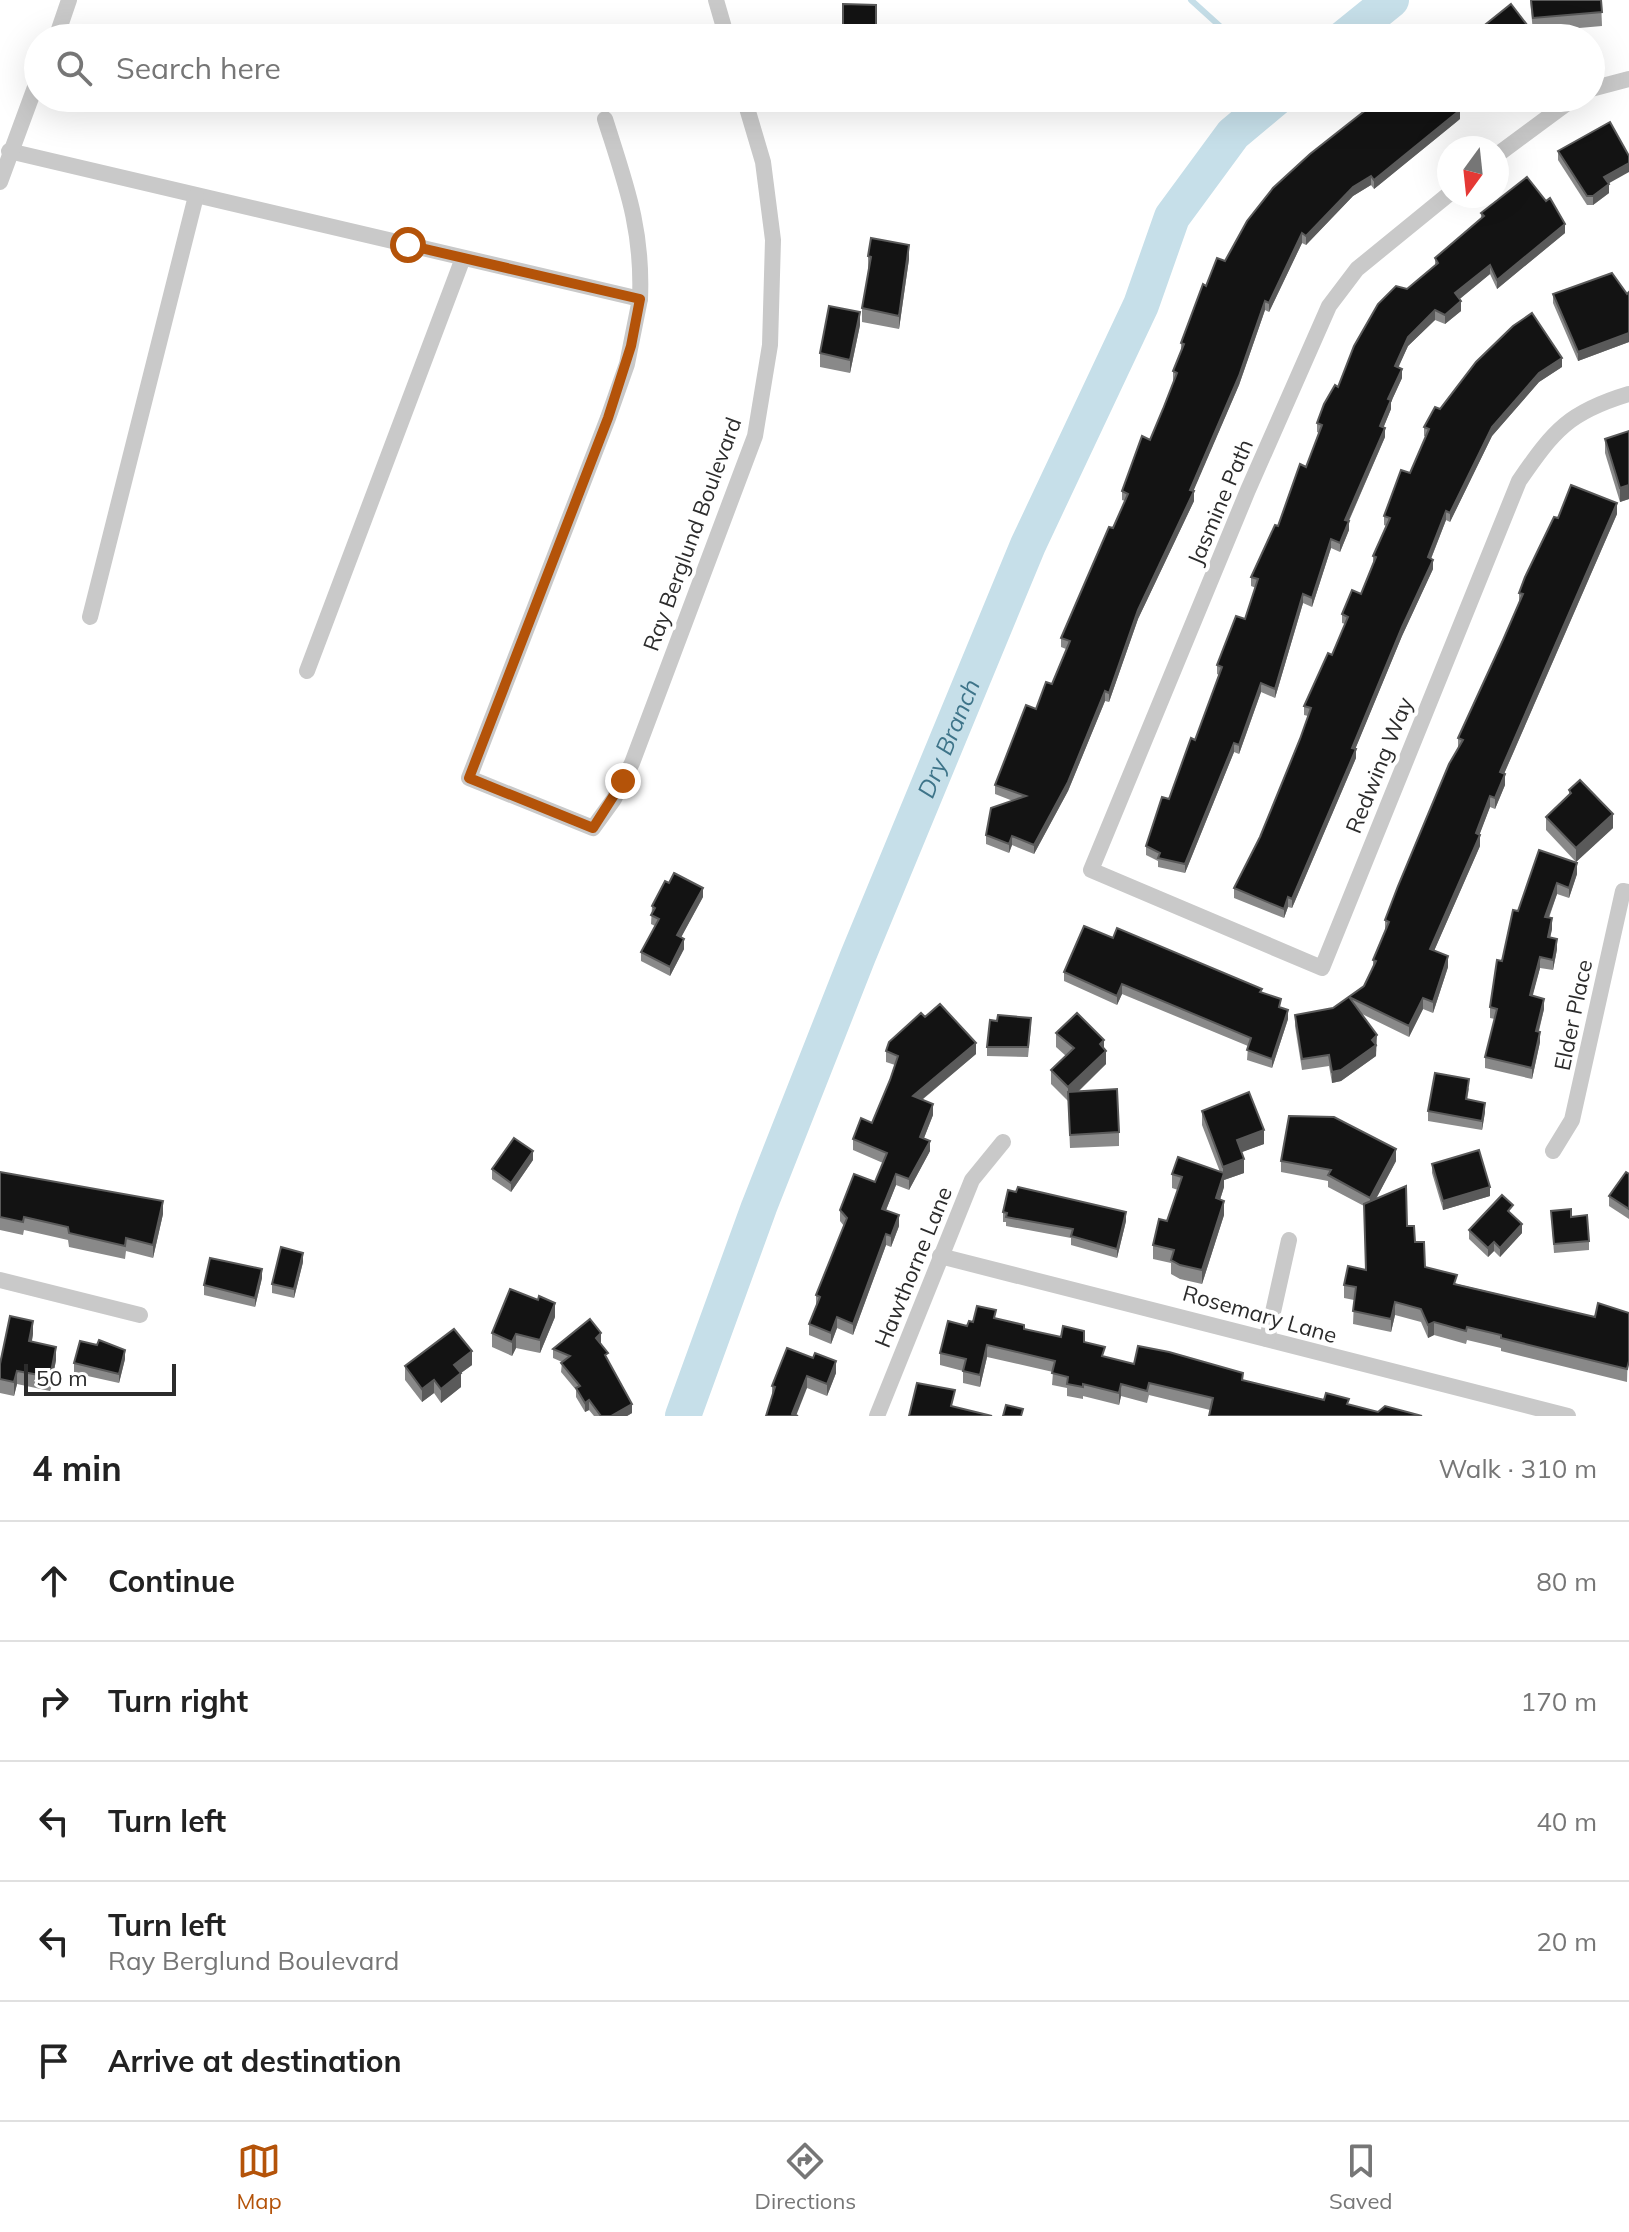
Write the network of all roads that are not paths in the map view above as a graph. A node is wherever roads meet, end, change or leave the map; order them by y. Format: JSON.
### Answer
{"nodes":[{"id":1,"x":69,"y":0,"type":"edge"},
{"id":2,"x":716,"y":0,"type":"edge"},
{"id":3,"x":61,"y":24,"type":"edge"},
{"id":4,"x":723,"y":24,"type":"edge"},
{"id":5,"x":1629,"y":79,"type":"edge"},
{"id":6,"x":1605,"y":85,"type":"edge"},
{"id":7,"x":25,"y":112,"type":"edge"},
{"id":8,"x":748,"y":112,"type":"edge"},
{"id":9,"x":1555,"y":112,"type":"edge"},
{"id":10,"x":605,"y":119,"type":"dead end"},
{"id":11,"x":1509,"y":146,"type":"edge"},
{"id":12,"x":9,"y":151,"type":"junction"},
{"id":13,"x":0,"y":182,"type":"edge"},
{"id":14,"x":196,"y":196,"type":"junction"},
{"id":15,"x":1437,"y":204,"type":"edge"},
{"id":16,"x":463,"y":258,"type":"junction"},
{"id":17,"x":640,"y":299,"type":"junction"},
{"id":18,"x":1629,"y":394,"type":"edge"},
{"id":19,"x":90,"y":617,"type":"dead end"},
{"id":20,"x":307,"y":671,"type":"dead end"},
{"id":21,"x":1091,"y":870,"type":"joint"},
{"id":22,"x":1629,"y":892,"type":"edge"},
{"id":23,"x":1003,"y":1142,"type":"dead end"},
{"id":24,"x":1553,"y":1151,"type":"dead end"},
{"id":25,"x":1289,"y":1240,"type":"dead end"},
{"id":26,"x":940,"y":1256,"type":"junction"},
{"id":27,"x":0,"y":1280,"type":"edge"},
{"id":28,"x":140,"y":1315,"type":"dead end"},
{"id":29,"x":1267,"y":1339,"type":"junction"},
{"id":30,"x":877,"y":1416,"type":"edge"},
{"id":31,"x":1568,"y":1416,"type":"edge"}],
"edges":[{"from":1,"to":3,"type":"street"},
{"from":2,"to":4,"type":"street"},
{"from":5,"to":6,"type":"street"},
{"from":7,"to":12,"type":"street"},
{"from":8,"to":17,"type":"street","name":"Ray Berglund Boulevard"},
{"from":9,"to":11,"type":"street"},
{"from":10,"to":17,"type":"street"},
{"from":12,"to":13,"type":"street"},
{"from":12,"to":14,"type":"street"},
{"from":14,"to":16,"type":"street"},
{"from":14,"to":19,"type":"street"},
{"from":15,"to":21,"type":"street","name":"Jasmine Path"},
{"from":16,"to":17,"type":"street"},
{"from":16,"to":20,"type":"street"},
{"from":18,"to":21,"type":"street","name":"Redwing Way"},
{"from":22,"to":24,"type":"street","name":"Elder Place"},
{"from":23,"to":26,"type":"street","name":"Hawthorne Lane"},
{"from":25,"to":29,"type":"street"},
{"from":26,"to":29,"type":"street","name":"Rosemary Lane"},
{"from":26,"to":30,"type":"street","name":"Hawthorne Lane"},
{"from":27,"to":28,"type":"street"},
{"from":29,"to":31,"type":"street","name":"Rosemary Lane"}]}
